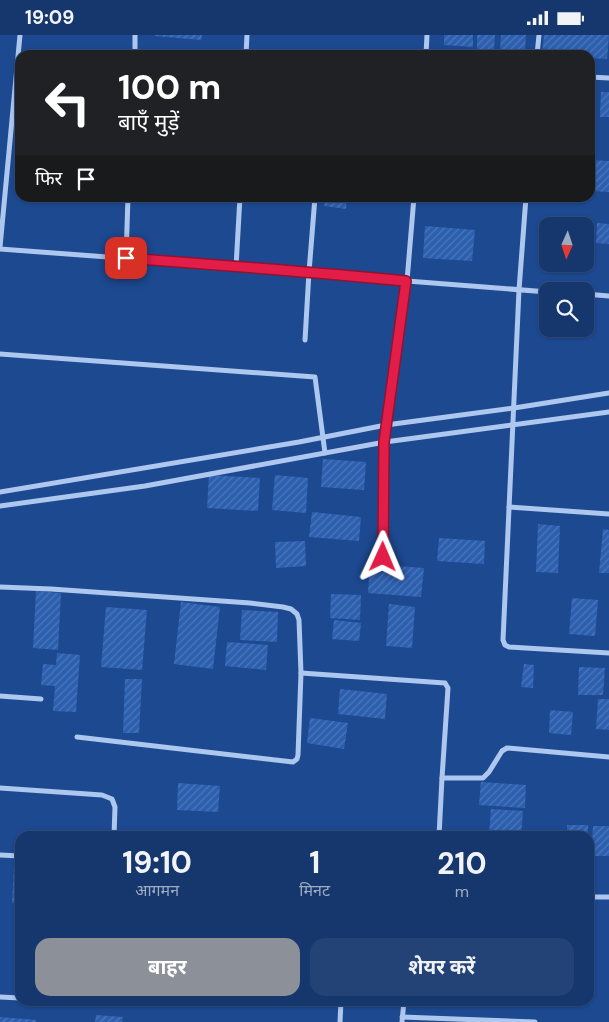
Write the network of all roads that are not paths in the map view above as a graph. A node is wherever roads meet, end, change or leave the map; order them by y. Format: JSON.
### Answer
{"nodes":[{"id":1,"x":20,"y":35,"type":"edge"},
{"id":2,"x":136,"y":35,"type":"edge"},
{"id":3,"x":247,"y":35,"type":"edge"},
{"id":4,"x":427,"y":35,"type":"edge"},
{"id":5,"x":538,"y":35,"type":"edge"},
{"id":6,"x":19,"y":50,"type":"edge"},
{"id":7,"x":135,"y":50,"type":"edge"},
{"id":8,"x":246,"y":50,"type":"edge"},
{"id":9,"x":426,"y":50,"type":"edge"},
{"id":10,"x":537,"y":50,"type":"edge"},
{"id":11,"x":595,"y":77,"type":"edge"},
{"id":12,"x":609,"y":78,"type":"edge"},
{"id":13,"x":15,"y":88,"type":"edge"},
{"id":14,"x":128,"y":202,"type":"edge"},
{"id":15,"x":240,"y":202,"type":"edge"},
{"id":16,"x":315,"y":202,"type":"edge"},
{"id":17,"x":414,"y":202,"type":"edge"},
{"id":18,"x":526,"y":202,"type":"edge"},
{"id":19,"x":0,"y":248,"type":"edge"},
{"id":20,"x":126,"y":258,"type":"junction"},
{"id":21,"x":236,"y":267,"type":"junction"},
{"id":22,"x":309,"y":271,"type":"junction"},
{"id":23,"x":406,"y":281,"type":"junction"},
{"id":24,"x":519,"y":290,"type":"junction"},
{"id":25,"x":539,"y":291,"type":"edge"},
{"id":26,"x":594,"y":295,"type":"edge"},
{"id":27,"x":609,"y":296,"type":"edge"},
{"id":28,"x":305,"y":341,"type":"dead end"},
{"id":29,"x":0,"y":354,"type":"edge"},
{"id":30,"x":609,"y":393,"type":"edge"},
{"id":31,"x":514,"y":407,"type":"junction"},
{"id":32,"x":609,"y":412,"type":"edge"},
{"id":33,"x":386,"y":425,"type":"junction"},
{"id":34,"x":512,"y":426,"type":"junction"},
{"id":35,"x":322,"y":437,"type":"junction"},
{"id":36,"x":384,"y":442,"type":"junction"},
{"id":37,"x":324,"y":453,"type":"junction"},
{"id":38,"x":0,"y":492,"type":"edge"},
{"id":39,"x":0,"y":506,"type":"edge"},
{"id":40,"x":509,"y":507,"type":"junction"},
{"id":41,"x":609,"y":514,"type":"edge"},
{"id":42,"x":383,"y":557,"type":"dead end"},
{"id":43,"x":0,"y":587,"type":"edge"},
{"id":44,"x":609,"y":653,"type":"edge"},
{"id":45,"x":301,"y":673,"type":"junction"},
{"id":46,"x":0,"y":696,"type":"edge"},
{"id":47,"x":41,"y":699,"type":"dead end"},
{"id":48,"x":77,"y":737,"type":"dead end"},
{"id":49,"x":609,"y":757,"type":"edge"},
{"id":50,"x":442,"y":778,"type":"junction"},
{"id":51,"x":0,"y":788,"type":"edge"},
{"id":52,"x":114,"y":831,"type":"edge"},
{"id":53,"x":439,"y":831,"type":"edge"},
{"id":54,"x":0,"y":855,"type":"edge"},
{"id":55,"x":15,"y":856,"type":"edge"},
{"id":56,"x":594,"y":897,"type":"edge"},
{"id":57,"x":609,"y":897,"type":"edge"},
{"id":58,"x":0,"y":997,"type":"edge"},
{"id":59,"x":15,"y":998,"type":"edge"},
{"id":60,"x":341,"y":1006,"type":"edge"},
{"id":61,"x":403,"y":1006,"type":"edge"},
{"id":62,"x":402,"y":1019,"type":"edge"},
{"id":63,"x":340,"y":1022,"type":"edge"},
{"id":64,"x":535,"y":1022,"type":"edge"}],
"edges":[{"from":1,"to":6,"type":"street"},
{"from":2,"to":7,"type":"street"},
{"from":3,"to":8,"type":"street"},
{"from":4,"to":9,"type":"street"},
{"from":5,"to":10,"type":"street"},
{"from":11,"to":12,"type":"street"},
{"from":13,"to":19,"type":"street"},
{"from":14,"to":20,"type":"street"},
{"from":15,"to":21,"type":"street"},
{"from":16,"to":22,"type":"street"},
{"from":17,"to":23,"type":"street"},
{"from":18,"to":24,"type":"street"},
{"from":19,"to":20,"type":"street"},
{"from":20,"to":21,"type":"street"},
{"from":21,"to":22,"type":"street"},
{"from":22,"to":23,"type":"street"},
{"from":22,"to":28,"type":"street"},
{"from":23,"to":24,"type":"street"},
{"from":23,"to":33,"type":"street"},
{"from":24,"to":25,"type":"street"},
{"from":24,"to":31,"type":"street"},
{"from":26,"to":27,"type":"street"},
{"from":29,"to":35,"type":"street"},
{"from":30,"to":31,"type":"street"},
{"from":31,"to":33,"type":"street"},
{"from":31,"to":34,"type":"street"},
{"from":32,"to":34,"type":"street"},
{"from":33,"to":35,"type":"street"},
{"from":33,"to":36,"type":"street"},
{"from":34,"to":36,"type":"street"},
{"from":34,"to":40,"type":"street"},
{"from":35,"to":37,"type":"street"},
{"from":35,"to":38,"type":"street"},
{"from":36,"to":37,"type":"street"},
{"from":36,"to":42,"type":"street"},
{"from":37,"to":39,"type":"street"},
{"from":40,"to":41,"type":"street"},
{"from":40,"to":44,"type":"street"},
{"from":43,"to":45,"type":"street"},
{"from":45,"to":48,"type":"street"},
{"from":45,"to":50,"type":"street"},
{"from":46,"to":47,"type":"street"},
{"from":49,"to":50,"type":"street"},
{"from":50,"to":53,"type":"street"},
{"from":51,"to":52,"type":"street"},
{"from":54,"to":55,"type":"street"},
{"from":56,"to":57,"type":"street"},
{"from":58,"to":59,"type":"street"},
{"from":60,"to":63,"type":"street"},
{"from":61,"to":62,"type":"street"},
{"from":62,"to":64,"type":"street"}]}
